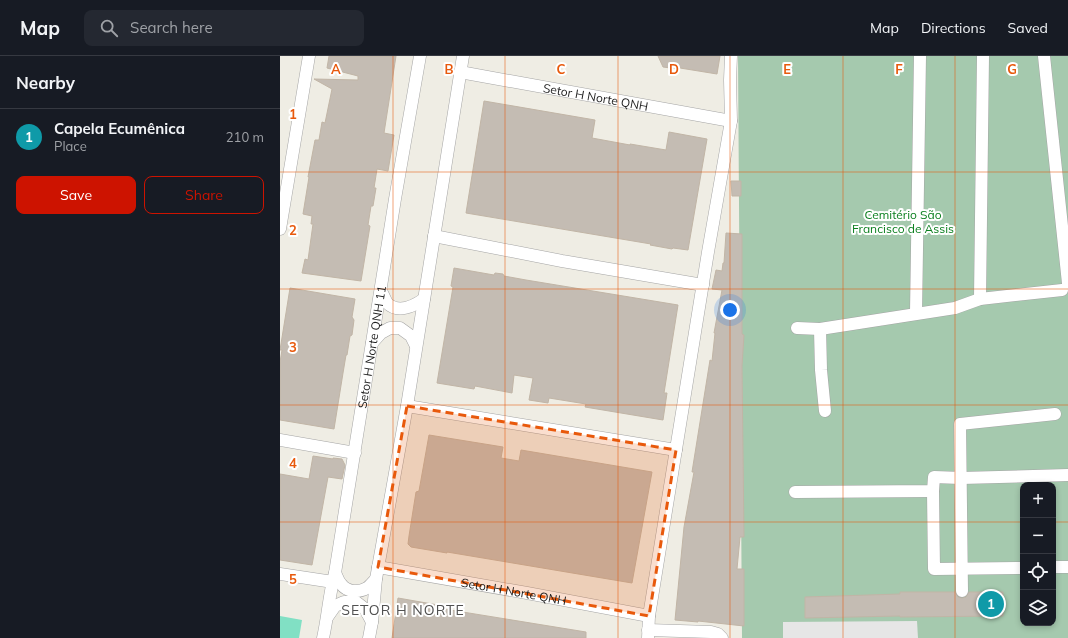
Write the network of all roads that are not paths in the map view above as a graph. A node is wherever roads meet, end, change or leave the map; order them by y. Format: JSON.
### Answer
{"nodes":[{"id":1,"x":309,"y":56,"type":"edge"},
{"id":2,"x":420,"y":56,"type":"edge"},
{"id":3,"x":463,"y":56,"type":"edge"},
{"id":4,"x":731,"y":56,"type":"edge"},
{"id":5,"x":920,"y":56,"type":"edge"},
{"id":6,"x":983,"y":56,"type":"edge"},
{"id":7,"x":1044,"y":56,"type":"edge"},
{"id":8,"x":460,"y":72,"type":"junction"},
{"id":9,"x":731,"y":121,"type":"junction"},
{"id":10,"x":280,"y":230,"type":"edge"},
{"id":11,"x":434,"y":236,"type":"junction"},
{"id":12,"x":703,"y":285,"type":"junction"},
{"id":13,"x":1065,"y":287,"type":"edge"},
{"id":14,"x":381,"y":291,"type":"junction"},
{"id":15,"x":424,"y":299,"type":"junction"},
{"id":16,"x":980,"y":299,"type":"junction"},
{"id":17,"x":916,"y":313,"type":"junction"},
{"id":18,"x":797,"y":328,"type":"dead end"},
{"id":19,"x":820,"y":329,"type":"junction"},
{"id":20,"x":372,"y":343,"type":"junction"},
{"id":21,"x":416,"y":346,"type":"junction"},
{"id":22,"x":407,"y":406,"type":"junction"},
{"id":23,"x":825,"y":411,"type":"dead end"},
{"id":24,"x":1055,"y":414,"type":"dead end"},
{"id":25,"x":280,"y":440,"type":"edge"},
{"id":26,"x":676,"y":450,"type":"junction"},
{"id":27,"x":355,"y":453,"type":"junction"},
{"id":28,"x":1068,"y":475,"type":"edge"},
{"id":29,"x":961,"y":478,"type":"junction"},
{"id":30,"x":934,"y":491,"type":"junction"},
{"id":31,"x":795,"y":492,"type":"dead end"},
{"id":32,"x":378,"y":567,"type":"junction"},
{"id":33,"x":1068,"y":567,"type":"edge"},
{"id":34,"x":1020,"y":568,"type":"edge"},
{"id":35,"x":1056,"y":568,"type":"edge"},
{"id":36,"x":962,"y":569,"type":"junction"},
{"id":37,"x":280,"y":574,"type":"edge"},
{"id":38,"x":334,"y":577,"type":"junction"},
{"id":39,"x":376,"y":579,"type":"junction"},
{"id":40,"x":962,"y":591,"type":"dead end"},
{"id":41,"x":328,"y":616,"type":"junction"},
{"id":42,"x":649,"y":616,"type":"junction"},
{"id":43,"x":372,"y":622,"type":"junction"},
{"id":44,"x":648,"y":634,"type":"edge"},
{"id":45,"x":323,"y":638,"type":"edge"},
{"id":46,"x":369,"y":638,"type":"edge"},
{"id":47,"x":722,"y":638,"type":"edge"}],
"edges":[{"from":1,"to":10,"type":"street"},
{"from":2,"to":14,"type":"street","name":"Setor H Norte QNH 11"},
{"from":3,"to":8,"type":"street"},
{"from":4,"to":9,"type":"street"},
{"from":5,"to":17,"type":"street"},
{"from":6,"to":16,"type":"street"},
{"from":7,"to":13,"type":"street"},
{"from":8,"to":9,"type":"street","name":"Setor H Norte QNH"},
{"from":8,"to":11,"type":"street"},
{"from":9,"to":12,"type":"street"},
{"from":11,"to":12,"type":"street"},
{"from":11,"to":15,"type":"street"},
{"from":12,"to":26,"type":"street"},
{"from":13,"to":16,"type":"street"},
{"from":14,"to":15,"type":"street"},
{"from":14,"to":20,"type":"street","name":"Setor H Norte QNH 11"},
{"from":15,"to":21,"type":"street"},
{"from":16,"to":17,"type":"street"},
{"from":17,"to":19,"type":"street"},
{"from":18,"to":19,"type":"street"},
{"from":19,"to":23,"type":"street"},
{"from":20,"to":21,"type":"street"},
{"from":20,"to":27,"type":"street","name":"Setor H Norte QNH 11"},
{"from":21,"to":22,"type":"street"},
{"from":22,"to":26,"type":"street"},
{"from":22,"to":32,"type":"street"},
{"from":24,"to":29,"type":"street"},
{"from":25,"to":27,"type":"street"},
{"from":26,"to":42,"type":"street"},
{"from":27,"to":38,"type":"street","name":"Setor H Norte QNH 11"},
{"from":28,"to":29,"type":"street"},
{"from":29,"to":30,"type":"street"},
{"from":29,"to":36,"type":"street"},
{"from":30,"to":31,"type":"street"},
{"from":30,"to":36,"type":"street"},
{"from":32,"to":39,"type":"street"},
{"from":32,"to":42,"type":"street","name":"Setor H Norte QNH"},
{"from":33,"to":35,"type":"street"},
{"from":34,"to":36,"type":"street"},
{"from":36,"to":40,"type":"street"},
{"from":37,"to":38,"type":"street"},
{"from":38,"to":39,"type":"street"},
{"from":38,"to":41,"type":"street","name":"Setor H Norte QNH 11"},
{"from":39,"to":43,"type":"street"},
{"from":41,"to":43,"type":"street"},
{"from":41,"to":45,"type":"street","name":"Setor H Norte QNH 11"},
{"from":42,"to":44,"type":"street"},
{"from":43,"to":46,"type":"street"},
{"from":44,"to":47,"type":"street"}]}
